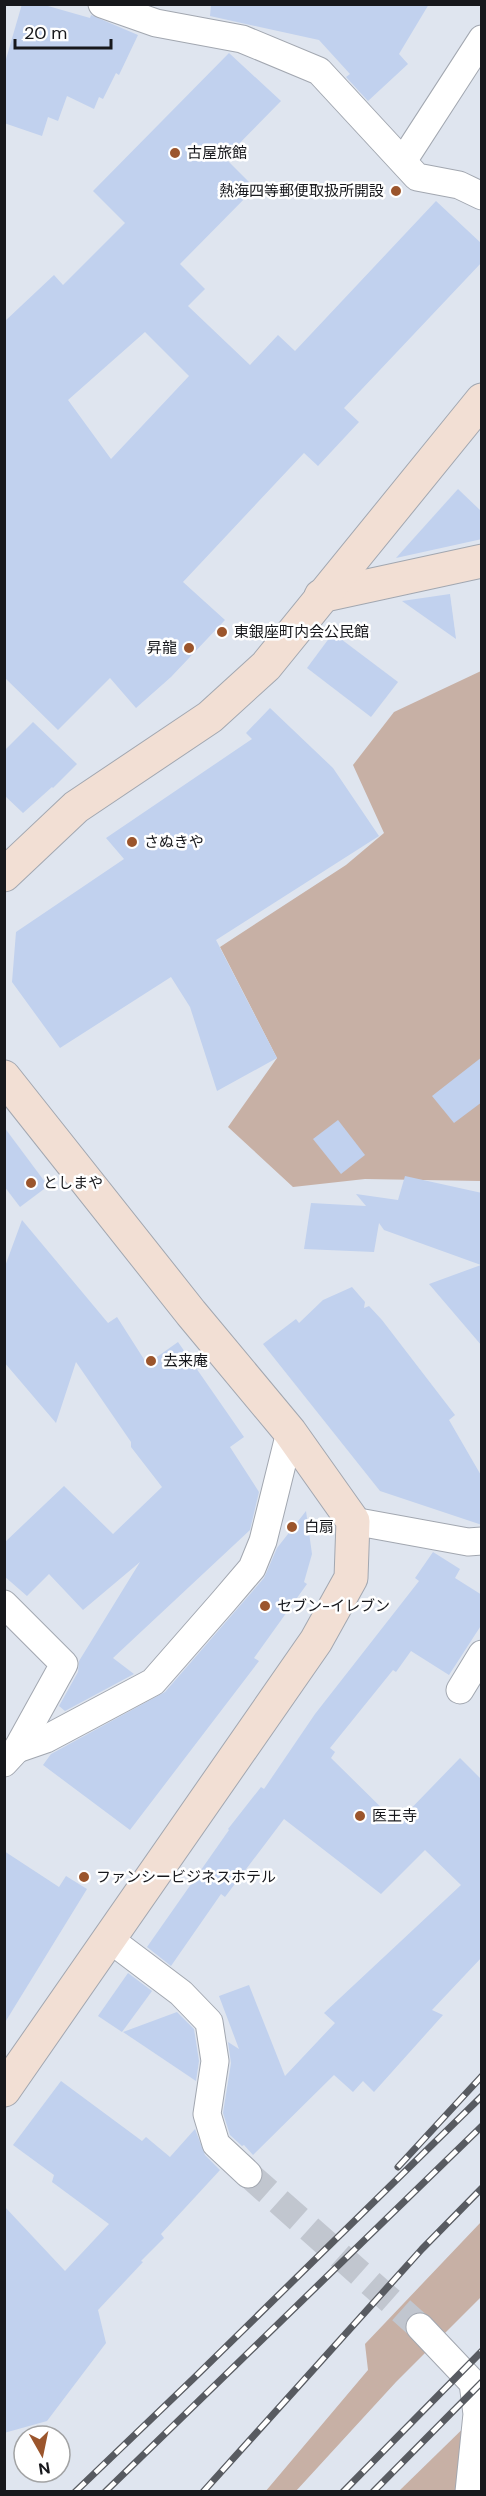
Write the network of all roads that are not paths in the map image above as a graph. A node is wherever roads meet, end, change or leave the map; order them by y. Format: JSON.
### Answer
{"nodes":[{"id":1,"x":102,"y":4,"type":"edge"},
{"id":2,"x":482,"y":39,"type":"edge"},
{"id":3,"x":403,"y":161,"type":"junction"},
{"id":4,"x":482,"y":196,"type":"edge"},
{"id":5,"x":482,"y":400,"type":"edge"},
{"id":6,"x":482,"y":561,"type":"edge"},
{"id":7,"x":321,"y":597,"type":"junction"},
{"id":8,"x":4,"y":875,"type":"edge"},
{"id":9,"x":4,"y":1077,"type":"edge"},
{"id":10,"x":290,"y":1432,"type":"junction"},
{"id":11,"x":354,"y":1521,"type":"junction"},
{"id":12,"x":478,"y":1547,"type":"edge"},
{"id":13,"x":4,"y":1604,"type":"edge"},
{"id":14,"x":482,"y":1654,"type":"edge"},
{"id":15,"x":460,"y":1690,"type":"dead end"},
{"id":16,"x":11,"y":1756,"type":"edge"},
{"id":17,"x":108,"y":1938,"type":"junction"},
{"id":18,"x":4,"y":2090,"type":"edge"},
{"id":19,"x":248,"y":2174,"type":"tunnel mouth"},
{"id":20,"x":420,"y":2327,"type":"tunnel mouth"},
{"id":21,"x":469,"y":2492,"type":"edge"}],
"edges":[{"from":1,"to":3,"type":"street"},
{"from":2,"to":3,"type":"street"},
{"from":3,"to":4,"type":"street"},
{"from":5,"to":7,"type":"street"},
{"from":6,"to":7,"type":"street"},
{"from":7,"to":8,"type":"street"},
{"from":9,"to":10,"type":"street"},
{"from":10,"to":11,"type":"street"},
{"from":10,"to":16,"type":"street"},
{"from":11,"to":12,"type":"street"},
{"from":11,"to":17,"type":"street"},
{"from":13,"to":16,"type":"street"},
{"from":14,"to":15,"type":"street"},
{"from":17,"to":18,"type":"street"},
{"from":17,"to":19,"type":"street"},
{"from":20,"to":21,"type":"street"}]}
